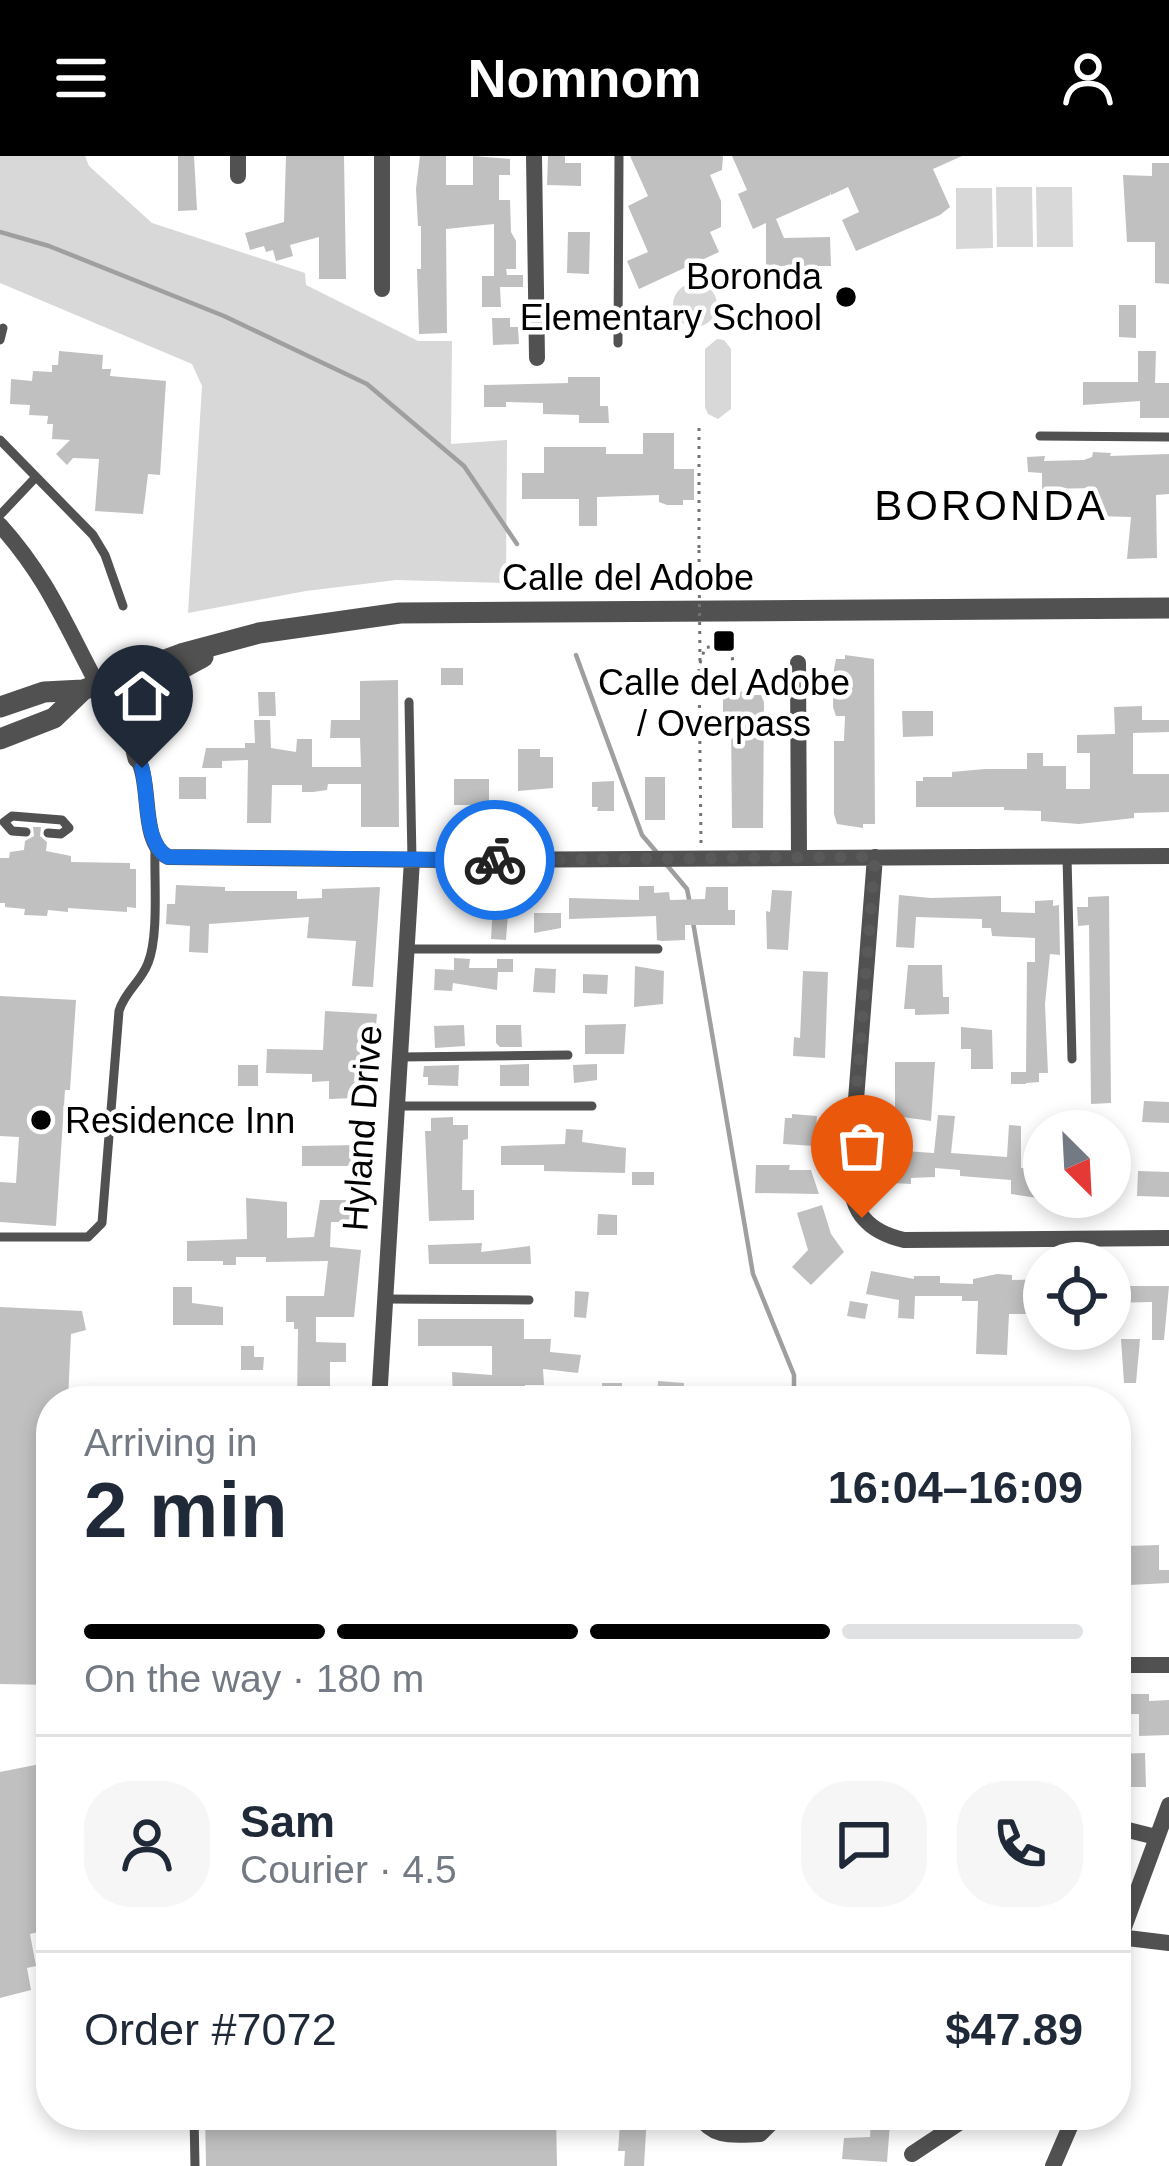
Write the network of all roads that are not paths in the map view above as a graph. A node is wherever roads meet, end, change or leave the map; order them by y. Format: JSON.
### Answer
{"nodes":[{"id":1,"x":238,"y":156,"type":"edge"},
{"id":2,"x":382,"y":156,"type":"edge"},
{"id":3,"x":534,"y":156,"type":"edge"},
{"id":4,"x":619,"y":156,"type":"edge"},
{"id":5,"x":238,"y":176,"type":"dead end"},
{"id":6,"x":382,"y":289,"type":"dead end"},
{"id":7,"x":618,"y":343,"type":"dead end"},
{"id":8,"x":537,"y":358,"type":"dead end"},
{"id":9,"x":1040,"y":436,"type":"dead end"},
{"id":10,"x":1169,"y":436,"type":"edge"},
{"id":11,"x":0,"y":440,"type":"edge"},
{"id":12,"x":36,"y":477,"type":"junction"},
{"id":13,"x":0,"y":515,"type":"edge"},
{"id":14,"x":0,"y":525,"type":"edge"},
{"id":15,"x":123,"y":605,"type":"dead end"},
{"id":16,"x":1169,"y":608,"type":"edge"},
{"id":17,"x":259,"y":633,"type":"junction"},
{"id":18,"x":798,"y":663,"type":"dead end"},
{"id":19,"x":90,"y":687,"type":"junction"},
{"id":20,"x":409,"y":702,"type":"dead end"},
{"id":21,"x":0,"y":707,"type":"edge"},
{"id":22,"x":0,"y":739,"type":"edge"},
{"id":23,"x":138,"y":758,"type":"junction"},
{"id":24,"x":26,"y":832,"type":"dead end"},
{"id":25,"x":48,"y":833,"type":"dead end"},
{"id":26,"x":155,"y":848,"type":"junction"},
{"id":27,"x":799,"y":856,"type":"junction"},
{"id":28,"x":1067,"y":856,"type":"junction"},
{"id":29,"x":1169,"y":856,"type":"edge"},
{"id":30,"x":875,"y":857,"type":"junction"},
{"id":31,"x":412,"y":860,"type":"junction"},
{"id":32,"x":658,"y":949,"type":"dead end"},
{"id":33,"x":407,"y":950,"type":"junction"},
{"id":34,"x":568,"y":1054,"type":"dead end"},
{"id":35,"x":401,"y":1057,"type":"junction"},
{"id":36,"x":1072,"y":1059,"type":"dead end"},
{"id":37,"x":398,"y":1106,"type":"junction"},
{"id":38,"x":592,"y":1106,"type":"dead end"},
{"id":39,"x":0,"y":1237,"type":"edge"},
{"id":40,"x":1169,"y":1238,"type":"edge"},
{"id":41,"x":384,"y":1299,"type":"junction"},
{"id":42,"x":529,"y":1300,"type":"dead end"},
{"id":43,"x":380,"y":1386,"type":"edge"},
{"id":44,"x":1131,"y":1665,"type":"edge"},
{"id":45,"x":1169,"y":1665,"type":"edge"},
{"id":46,"x":1169,"y":1805,"type":"edge"},
{"id":47,"x":1131,"y":1831,"type":"edge"},
{"id":48,"x":1156,"y":1837,"type":"junction"},
{"id":49,"x":1131,"y":1905,"type":"edge"},
{"id":50,"x":1131,"y":1943,"type":"edge"},
{"id":51,"x":1169,"y":1943,"type":"edge"},
{"id":52,"x":194,"y":2130,"type":"edge"},
{"id":53,"x":709,"y":2130,"type":"edge"},
{"id":54,"x":764,"y":2130,"type":"edge"},
{"id":55,"x":948,"y":2130,"type":"edge"},
{"id":56,"x":1069,"y":2130,"type":"edge"},
{"id":57,"x":912,"y":2154,"type":"dead end"},
{"id":58,"x":195,"y":2166,"type":"edge"},
{"id":59,"x":1053,"y":2166,"type":"edge"}],
"edges":[{"from":1,"to":5,"type":"street"},
{"from":2,"to":6,"type":"street"},
{"from":3,"to":8,"type":"street"},
{"from":4,"to":7,"type":"lane"},
{"from":9,"to":10,"type":"lane"},
{"from":11,"to":12,"type":"lane"},
{"from":12,"to":13,"type":"lane"},
{"from":12,"to":15,"type":"lane"},
{"from":14,"to":19,"type":"street"},
{"from":16,"to":17,"type":"street","name":"Calle del Adobe"},
{"from":17,"to":19,"type":"street","name":"Calle del Adobe"},
{"from":17,"to":23,"type":"street"},
{"from":18,"to":27,"type":"street"},
{"from":19,"to":21,"type":"street"},
{"from":19,"to":22,"type":"street"},
{"from":19,"to":23,"type":"street"},
{"from":20,"to":31,"type":"lane"},
{"from":23,"to":26,"type":"street"},
{"from":24,"to":25,"type":"lane"},
{"from":26,"to":31,"type":"street"},
{"from":26,"to":39,"type":"lane"},
{"from":27,"to":30,"type":"street"},
{"from":27,"to":31,"type":"street"},
{"from":28,"to":29,"type":"street"},
{"from":28,"to":30,"type":"street"},
{"from":28,"to":36,"type":"lane"},
{"from":30,"to":40,"type":"street"},
{"from":31,"to":33,"type":"street","name":"Hyland Drive"},
{"from":32,"to":33,"type":"lane"},
{"from":33,"to":35,"type":"street","name":"Hyland Drive"},
{"from":34,"to":35,"type":"lane"},
{"from":35,"to":37,"type":"street","name":"Hyland Drive"},
{"from":37,"to":38,"type":"lane"},
{"from":37,"to":41,"type":"street","name":"Hyland Drive"},
{"from":41,"to":42,"type":"lane"},
{"from":41,"to":43,"type":"street","name":"Hyland Drive"},
{"from":44,"to":45,"type":"street"},
{"from":46,"to":48,"type":"street"},
{"from":47,"to":48,"type":"street"},
{"from":48,"to":49,"type":"street"},
{"from":50,"to":51,"type":"street"},
{"from":52,"to":58,"type":"lane"},
{"from":53,"to":54,"type":"street"},
{"from":55,"to":57,"type":"street"},
{"from":56,"to":59,"type":"street"}]}
